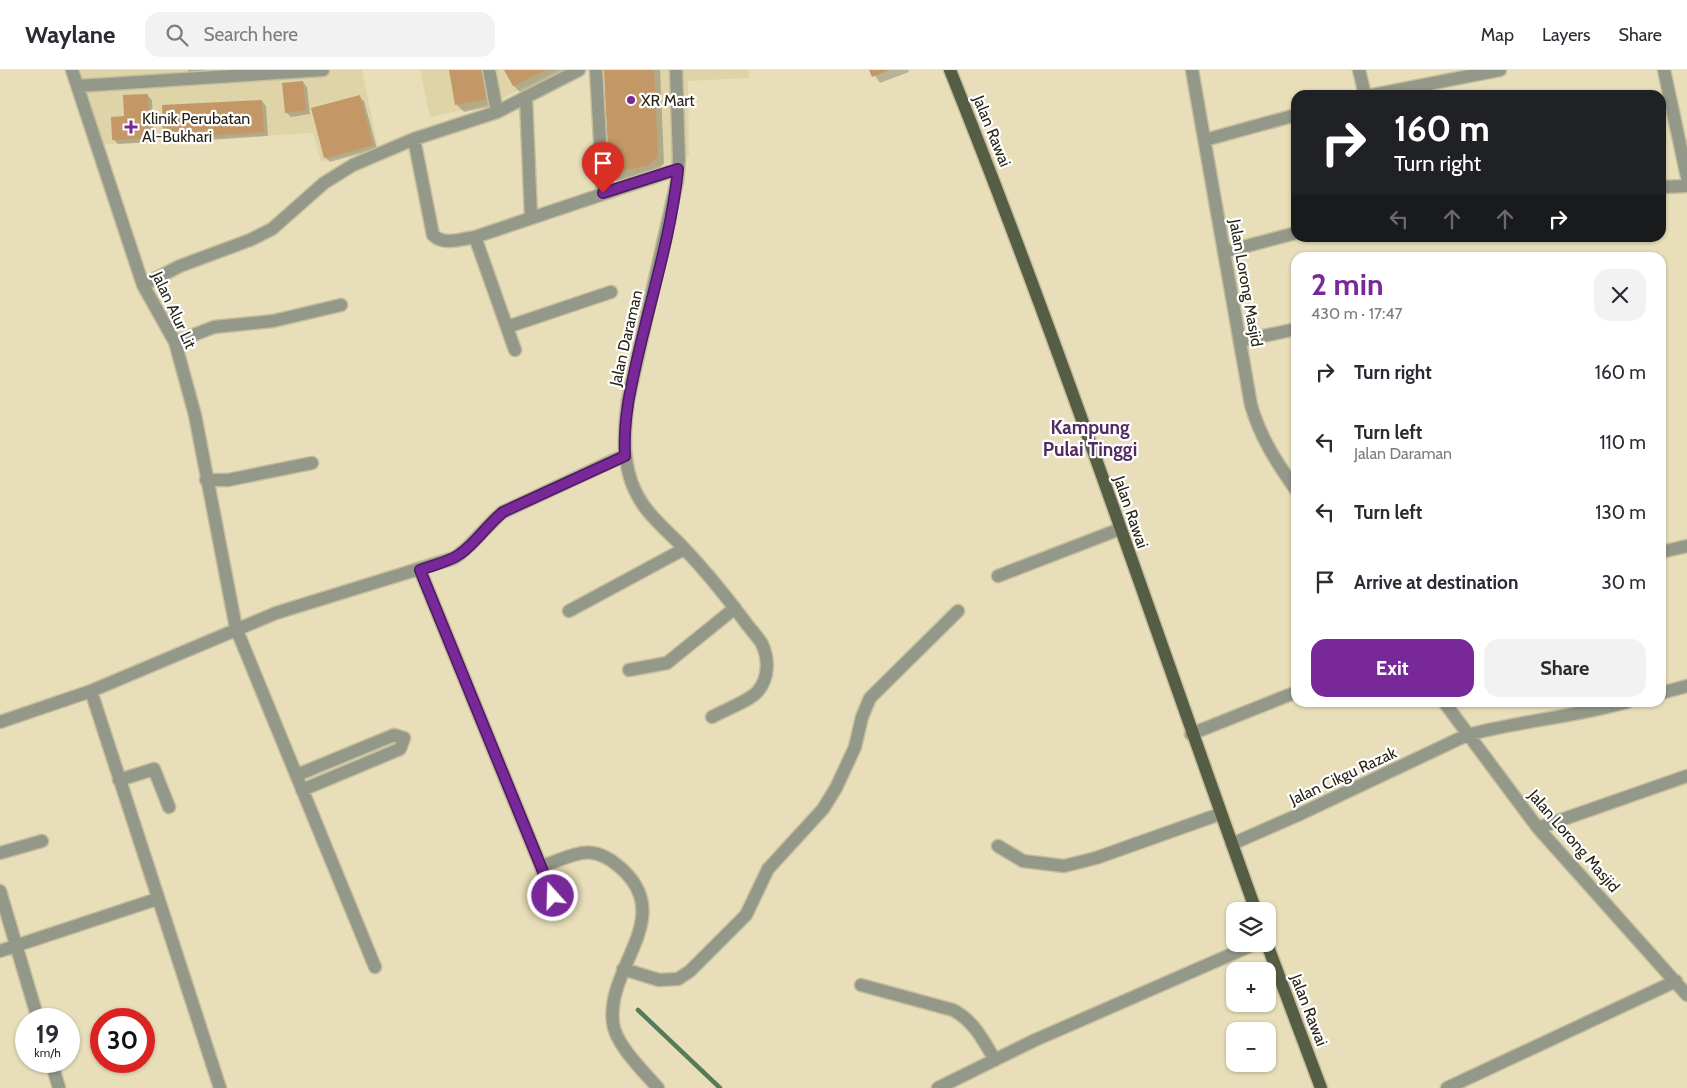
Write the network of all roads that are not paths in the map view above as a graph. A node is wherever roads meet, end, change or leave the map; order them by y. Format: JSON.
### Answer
{"nodes":[{"id":1,"x":72,"y":70,"type":"edge"},
{"id":2,"x":323,"y":70,"type":"edge"},
{"id":3,"x":489,"y":70,"type":"edge"},
{"id":4,"x":579,"y":70,"type":"edge"},
{"id":5,"x":596,"y":70,"type":"edge"},
{"id":6,"x":676,"y":70,"type":"edge"},
{"id":7,"x":950,"y":70,"type":"edge"},
{"id":8,"x":1192,"y":70,"type":"edge"},
{"id":9,"x":1359,"y":70,"type":"edge"},
{"id":10,"x":1500,"y":70,"type":"edge"},
{"id":11,"x":1664,"y":70,"type":"edge"},
{"id":12,"x":168,"y":75,"type":"edge"},
{"id":13,"x":78,"y":86,"type":"junction"},
{"id":14,"x":1364,"y":90,"type":"edge"},
{"id":15,"x":1398,"y":90,"type":"edge"},
{"id":16,"x":526,"y":98,"type":"junction"},
{"id":17,"x":497,"y":112,"type":"junction"},
{"id":18,"x":1291,"y":116,"type":"edge"},
{"id":19,"x":414,"y":139,"type":"junction"},
{"id":20,"x":1205,"y":140,"type":"junction"},
{"id":21,"x":678,"y":169,"type":"junction"},
{"id":22,"x":1687,"y":177,"type":"edge"},
{"id":23,"x":1687,"y":186,"type":"edge"},
{"id":24,"x":1666,"y":187,"type":"edge"},
{"id":25,"x":603,"y":193,"type":"junction"},
{"id":26,"x":532,"y":217,"type":"junction"},
{"id":27,"x":1291,"y":234,"type":"edge"},
{"id":28,"x":475,"y":237,"type":"junction"},
{"id":29,"x":1224,"y":252,"type":"junction"},
{"id":30,"x":143,"y":285,"type":"junction"},
{"id":31,"x":611,"y":292,"type":"dead end"},
{"id":32,"x":342,"y":305,"type":"dead end"},
{"id":33,"x":507,"y":327,"type":"junction"},
{"id":34,"x":1291,"y":331,"type":"edge"},
{"id":35,"x":1240,"y":341,"type":"junction"},
{"id":36,"x":175,"y":342,"type":"junction"},
{"id":37,"x":515,"y":350,"type":"dead end"},
{"id":38,"x":625,"y":456,"type":"junction"},
{"id":39,"x":312,"y":463,"type":"dead end"},
{"id":40,"x":206,"y":480,"type":"junction"},
{"id":41,"x":1291,"y":482,"type":"edge"},
{"id":42,"x":1120,"y":529,"type":"junction"},
{"id":43,"x":1687,"y":546,"type":"edge"},
{"id":44,"x":684,"y":549,"type":"junction"},
{"id":45,"x":1666,"y":551,"type":"edge"},
{"id":46,"x":420,"y":570,"type":"junction"},
{"id":47,"x":998,"y":576,"type":"dead end"},
{"id":48,"x":735,"y":608,"type":"junction"},
{"id":49,"x":569,"y":611,"type":"dead end"},
{"id":50,"x":958,"y":611,"type":"dead end"},
{"id":51,"x":236,"y":628,"type":"junction"},
{"id":52,"x":629,"y":670,"type":"dead end"},
{"id":53,"x":1687,"y":686,"type":"edge"},
{"id":54,"x":91,"y":691,"type":"junction"},
{"id":55,"x":1666,"y":692,"type":"edge"},
{"id":56,"x":1291,"y":694,"type":"edge"},
{"id":57,"x":1447,"y":707,"type":"edge"},
{"id":58,"x":1588,"y":707,"type":"edge"},
{"id":59,"x":712,"y":717,"type":"dead end"},
{"id":60,"x":0,"y":722,"type":"edge"},
{"id":61,"x":1191,"y":734,"type":"junction"},
{"id":62,"x":1467,"y":735,"type":"junction"},
{"id":63,"x":297,"y":775,"type":"junction"},
{"id":64,"x":1687,"y":776,"type":"edge"},
{"id":65,"x":119,"y":780,"type":"junction"},
{"id":66,"x":302,"y":790,"type":"junction"},
{"id":67,"x":169,"y":807,"type":"dead end"},
{"id":68,"x":1220,"y":814,"type":"junction"},
{"id":69,"x":1538,"y":828,"type":"junction"},
{"id":70,"x":42,"y":841,"type":"dead end"},
{"id":71,"x":1232,"y":844,"type":"junction"},
{"id":72,"x":998,"y":846,"type":"dead end"},
{"id":73,"x":0,"y":853,"type":"edge"},
{"id":74,"x":542,"y":866,"type":"junction"},
{"id":75,"x":0,"y":891,"type":"edge"},
{"id":76,"x":157,"y":899,"type":"junction"},
{"id":77,"x":1253,"y":902,"type":"edge"},
{"id":78,"x":559,"y":911,"type":"dead end"},
{"id":79,"x":17,"y":945,"type":"junction"},
{"id":80,"x":0,"y":951,"type":"edge"},
{"id":81,"x":1237,"y":952,"type":"edge"},
{"id":82,"x":1270,"y":952,"type":"edge"},
{"id":83,"x":375,"y":967,"type":"dead end"},
{"id":84,"x":623,"y":969,"type":"junction"},
{"id":85,"x":1676,"y":981,"type":"junction"},
{"id":86,"x":861,"y":985,"type":"dead end"},
{"id":87,"x":1687,"y":995,"type":"edge"},
{"id":88,"x":35,"y":1008,"type":"edge"},
{"id":89,"x":995,"y":1060,"type":"junction"},
{"id":90,"x":54,"y":1073,"type":"edge"},
{"id":91,"x":58,"y":1088,"type":"edge"},
{"id":92,"x":220,"y":1088,"type":"edge"},
{"id":93,"x":658,"y":1088,"type":"edge"},
{"id":94,"x":938,"y":1088,"type":"edge"},
{"id":95,"x":1321,"y":1088,"type":"edge"},
{"id":96,"x":1447,"y":1088,"type":"edge"}],
"edges":[{"from":1,"to":13,"type":"street","name":"Jalan Alur Lit"},
{"from":2,"to":12,"type":"street"},
{"from":3,"to":17,"type":"street"},
{"from":4,"to":16,"type":"street"},
{"from":5,"to":25,"type":"street"},
{"from":6,"to":21,"type":"street","name":"Jalan Daraman"},
{"from":7,"to":42,"type":"main road","name":"Jalan Rawai"},
{"from":8,"to":20,"type":"street","name":"Jalan Lorong Masjid"},
{"from":9,"to":14,"type":"street"},
{"from":10,"to":15,"type":"street"},
{"from":11,"to":22,"type":"street"},
{"from":12,"to":13,"type":"street"},
{"from":13,"to":30,"type":"street","name":"Jalan Alur Lit"},
{"from":16,"to":17,"type":"street"},
{"from":16,"to":26,"type":"street"},
{"from":17,"to":19,"type":"street"},
{"from":18,"to":20,"type":"street"},
{"from":19,"to":28,"type":"street"},
{"from":19,"to":30,"type":"street"},
{"from":20,"to":29,"type":"street","name":"Jalan Lorong Masjid"},
{"from":21,"to":25,"type":"street"},
{"from":21,"to":38,"type":"street","name":"Jalan Daraman"},
{"from":23,"to":24,"type":"street"},
{"from":25,"to":26,"type":"street"},
{"from":26,"to":28,"type":"street"},
{"from":27,"to":29,"type":"street"},
{"from":28,"to":33,"type":"street"},
{"from":29,"to":35,"type":"street","name":"Jalan Lorong Masjid"},
{"from":30,"to":36,"type":"street","name":"Jalan Alur Lit"},
{"from":31,"to":33,"type":"street"},
{"from":32,"to":36,"type":"street"},
{"from":33,"to":37,"type":"street"},
{"from":34,"to":35,"type":"street"},
{"from":35,"to":41,"type":"street","name":"Jalan Lorong Masjid"},
{"from":36,"to":40,"type":"street","name":"Jalan Alur Lit"},
{"from":38,"to":44,"type":"street","name":"Jalan Daraman"},
{"from":38,"to":46,"type":"street"},
{"from":39,"to":40,"type":"street"},
{"from":40,"to":51,"type":"street","name":"Jalan Alur Lit"},
{"from":42,"to":47,"type":"street"},
{"from":42,"to":61,"type":"main road","name":"Jalan Rawai"},
{"from":43,"to":45,"type":"street"},
{"from":44,"to":48,"type":"street","name":"Jalan Daraman"},
{"from":44,"to":49,"type":"street"},
{"from":46,"to":51,"type":"street"},
{"from":46,"to":74,"type":"street"},
{"from":48,"to":52,"type":"street"},
{"from":48,"to":59,"type":"street","name":"Jalan Daraman"},
{"from":50,"to":84,"type":"street"},
{"from":51,"to":54,"type":"street"},
{"from":51,"to":63,"type":"street","name":"Jalan Alur Lit"},
{"from":53,"to":55,"type":"street"},
{"from":54,"to":60,"type":"street"},
{"from":54,"to":65,"type":"street"},
{"from":56,"to":61,"type":"street"},
{"from":57,"to":62,"type":"street","name":"Jalan Lorong Masjid"},
{"from":58,"to":62,"type":"street","name":"Jalan Cikgu Razak"},
{"from":61,"to":68,"type":"main road","name":"Jalan Rawai"},
{"from":62,"to":69,"type":"street","name":"Jalan Lorong Masjid"},
{"from":62,"to":71,"type":"street","name":"Jalan Cikgu Razak"},
{"from":63,"to":66,"type":"street","name":"Jalan Alur Lit"},
{"from":63,"to":66,"type":"street"},
{"from":64,"to":69,"type":"street"},
{"from":65,"to":67,"type":"street"},
{"from":65,"to":76,"type":"street"},
{"from":66,"to":83,"type":"street","name":"Jalan Alur Lit"},
{"from":68,"to":71,"type":"main road","name":"Jalan Rawai"},
{"from":68,"to":72,"type":"street"},
{"from":69,"to":85,"type":"street","name":"Jalan Lorong Masjid"},
{"from":70,"to":73,"type":"street"},
{"from":71,"to":77,"type":"main road","name":"Jalan Rawai"},
{"from":74,"to":78,"type":"street"},
{"from":74,"to":84,"type":"street"},
{"from":75,"to":79,"type":"street"},
{"from":76,"to":79,"type":"street"},
{"from":76,"to":92,"type":"street"},
{"from":79,"to":80,"type":"street"},
{"from":79,"to":88,"type":"street"},
{"from":81,"to":89,"type":"street"},
{"from":82,"to":95,"type":"main road","name":"Jalan Rawai"},
{"from":84,"to":93,"type":"street"},
{"from":85,"to":87,"type":"street","name":"Jalan Lorong Masjid"},
{"from":85,"to":96,"type":"street"},
{"from":86,"to":89,"type":"street"},
{"from":89,"to":94,"type":"street"},
{"from":90,"to":91,"type":"street"}]}
